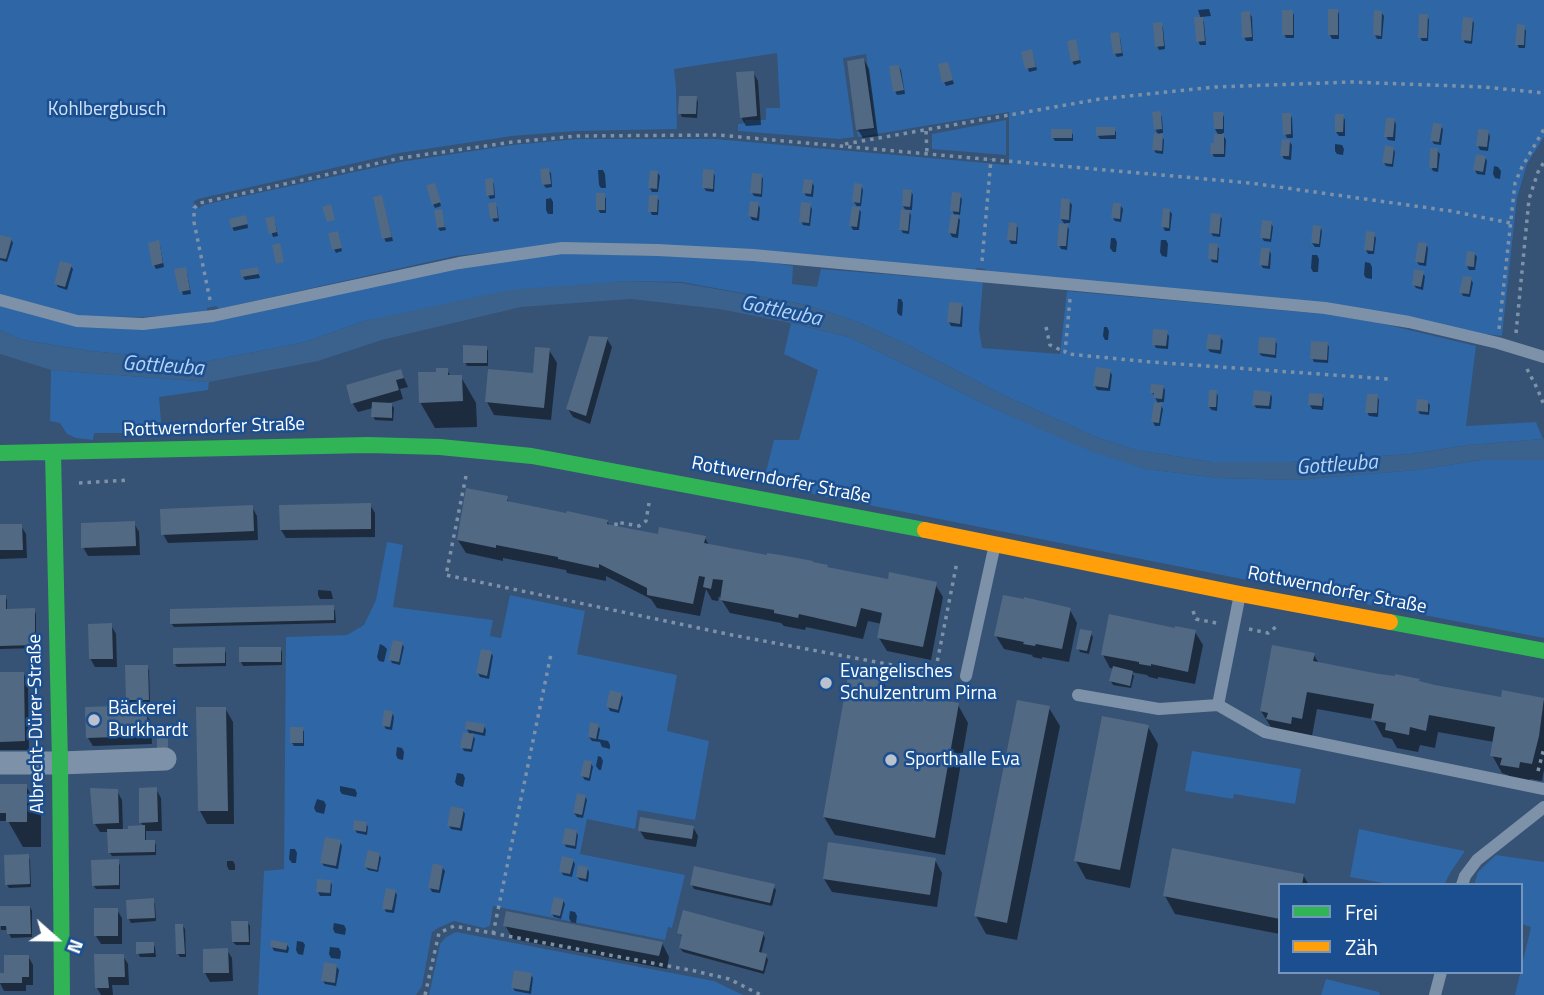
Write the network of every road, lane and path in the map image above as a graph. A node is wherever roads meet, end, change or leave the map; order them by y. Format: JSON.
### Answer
{"nodes":[{"id":1,"x":1544,"y":93,"type":"edge"},
{"id":2,"x":1544,"y":129,"type":"edge"},
{"id":3,"x":926,"y":130,"type":"junction"},
{"id":4,"x":839,"y":145,"type":"junction"},
{"id":5,"x":927,"y":153,"type":"junction"},
{"id":6,"x":991,"y":159,"type":"junction"},
{"id":7,"x":1544,"y":162,"type":"edge"},
{"id":8,"x":1510,"y":222,"type":"junction"},
{"id":9,"x":980,"y":277,"type":"junction"},
{"id":10,"x":1072,"y":285,"type":"junction"},
{"id":11,"x":0,"y":300,"type":"edge"},
{"id":12,"x":214,"y":316,"type":"junction"},
{"id":13,"x":1046,"y":327,"type":"dead end"},
{"id":14,"x":1498,"y":343,"type":"junction"},
{"id":15,"x":1515,"y":348,"type":"junction"},
{"id":16,"x":1065,"y":352,"type":"junction"},
{"id":17,"x":1544,"y":357,"type":"edge"},
{"id":18,"x":1389,"y":379,"type":"dead end"},
{"id":19,"x":1544,"y":405,"type":"edge"},
{"id":20,"x":53,"y":452,"type":"junction"},
{"id":21,"x":0,"y":453,"type":"edge"},
{"id":22,"x":467,"y":472,"type":"dead end"},
{"id":23,"x":650,"y":497,"type":"dead end"},
{"id":24,"x":615,"y":526,"type":"dead end"},
{"id":25,"x":995,"y":543,"type":"junction"},
{"id":26,"x":958,"y":557,"type":"dead end"},
{"id":27,"x":1240,"y":594,"type":"junction"},
{"id":28,"x":1544,"y":651,"type":"edge"},
{"id":29,"x":551,"y":654,"type":"dead end"},
{"id":30,"x":966,"y":676,"type":"dead end"},
{"id":31,"x":1078,"y":695,"type":"dead end"},
{"id":32,"x":1217,"y":705,"type":"junction"},
{"id":33,"x":1544,"y":748,"type":"edge"},
{"id":34,"x":165,"y":760,"type":"dead end"},
{"id":35,"x":0,"y":763,"type":"edge"},
{"id":36,"x":60,"y":763,"type":"junction"},
{"id":37,"x":1539,"y":788,"type":"edge"},
{"id":38,"x":1544,"y":807,"type":"edge"},
{"id":39,"x":1463,"y":883,"type":"edge"},
{"id":40,"x":493,"y":934,"type":"junction"},
{"id":41,"x":1440,"y":974,"type":"edge"},
{"id":42,"x":62,"y":995,"type":"edge"},
{"id":43,"x":425,"y":995,"type":"edge"},
{"id":44,"x":761,"y":995,"type":"edge"},
{"id":45,"x":1435,"y":995,"type":"edge"}],
"edges":[{"from":1,"to":3,"type":"path"},
{"from":2,"to":8,"type":"path"},
{"from":3,"to":4,"type":"path"},
{"from":3,"to":5,"type":"path"},
{"from":4,"to":5,"type":"path"},
{"from":4,"to":12,"type":"path"},
{"from":5,"to":6,"type":"path"},
{"from":6,"to":8,"type":"path"},
{"from":6,"to":9,"type":"path"},
{"from":7,"to":15,"type":"path"},
{"from":8,"to":14,"type":"path"},
{"from":9,"to":10,"type":"lane"},
{"from":9,"to":12,"type":"lane"},
{"from":10,"to":14,"type":"lane"},
{"from":10,"to":16,"type":"path"},
{"from":11,"to":12,"type":"lane"},
{"from":13,"to":16,"type":"path"},
{"from":14,"to":15,"type":"lane"},
{"from":15,"to":17,"type":"lane"},
{"from":15,"to":19,"type":"path"},
{"from":16,"to":18,"type":"path"},
{"from":20,"to":21,"type":"main road","name":"Rottwerndorfer Straße"},
{"from":20,"to":25,"type":"main road","name":"Rottwerndorfer Straße"},
{"from":20,"to":36,"type":"main road","name":"Albrecht-Dürer-Straße"},
{"from":22,"to":26,"type":"path"},
{"from":23,"to":24,"type":"path"},
{"from":25,"to":27,"type":"main road","name":"Rottwerndorfer Straße"},
{"from":25,"to":30,"type":"lane"},
{"from":27,"to":28,"type":"main road","name":"Rottwerndorfer Straße"},
{"from":27,"to":32,"type":"lane"},
{"from":29,"to":40,"type":"path"},
{"from":31,"to":32,"type":"lane"},
{"from":32,"to":37,"type":"lane"},
{"from":33,"to":37,"type":"path"},
{"from":34,"to":36,"type":"street"},
{"from":35,"to":36,"type":"street"},
{"from":36,"to":42,"type":"main road","name":"Albrecht-Dürer-Straße"},
{"from":38,"to":39,"type":"lane"},
{"from":40,"to":43,"type":"path"},
{"from":40,"to":44,"type":"path"},
{"from":41,"to":45,"type":"lane"}]}
